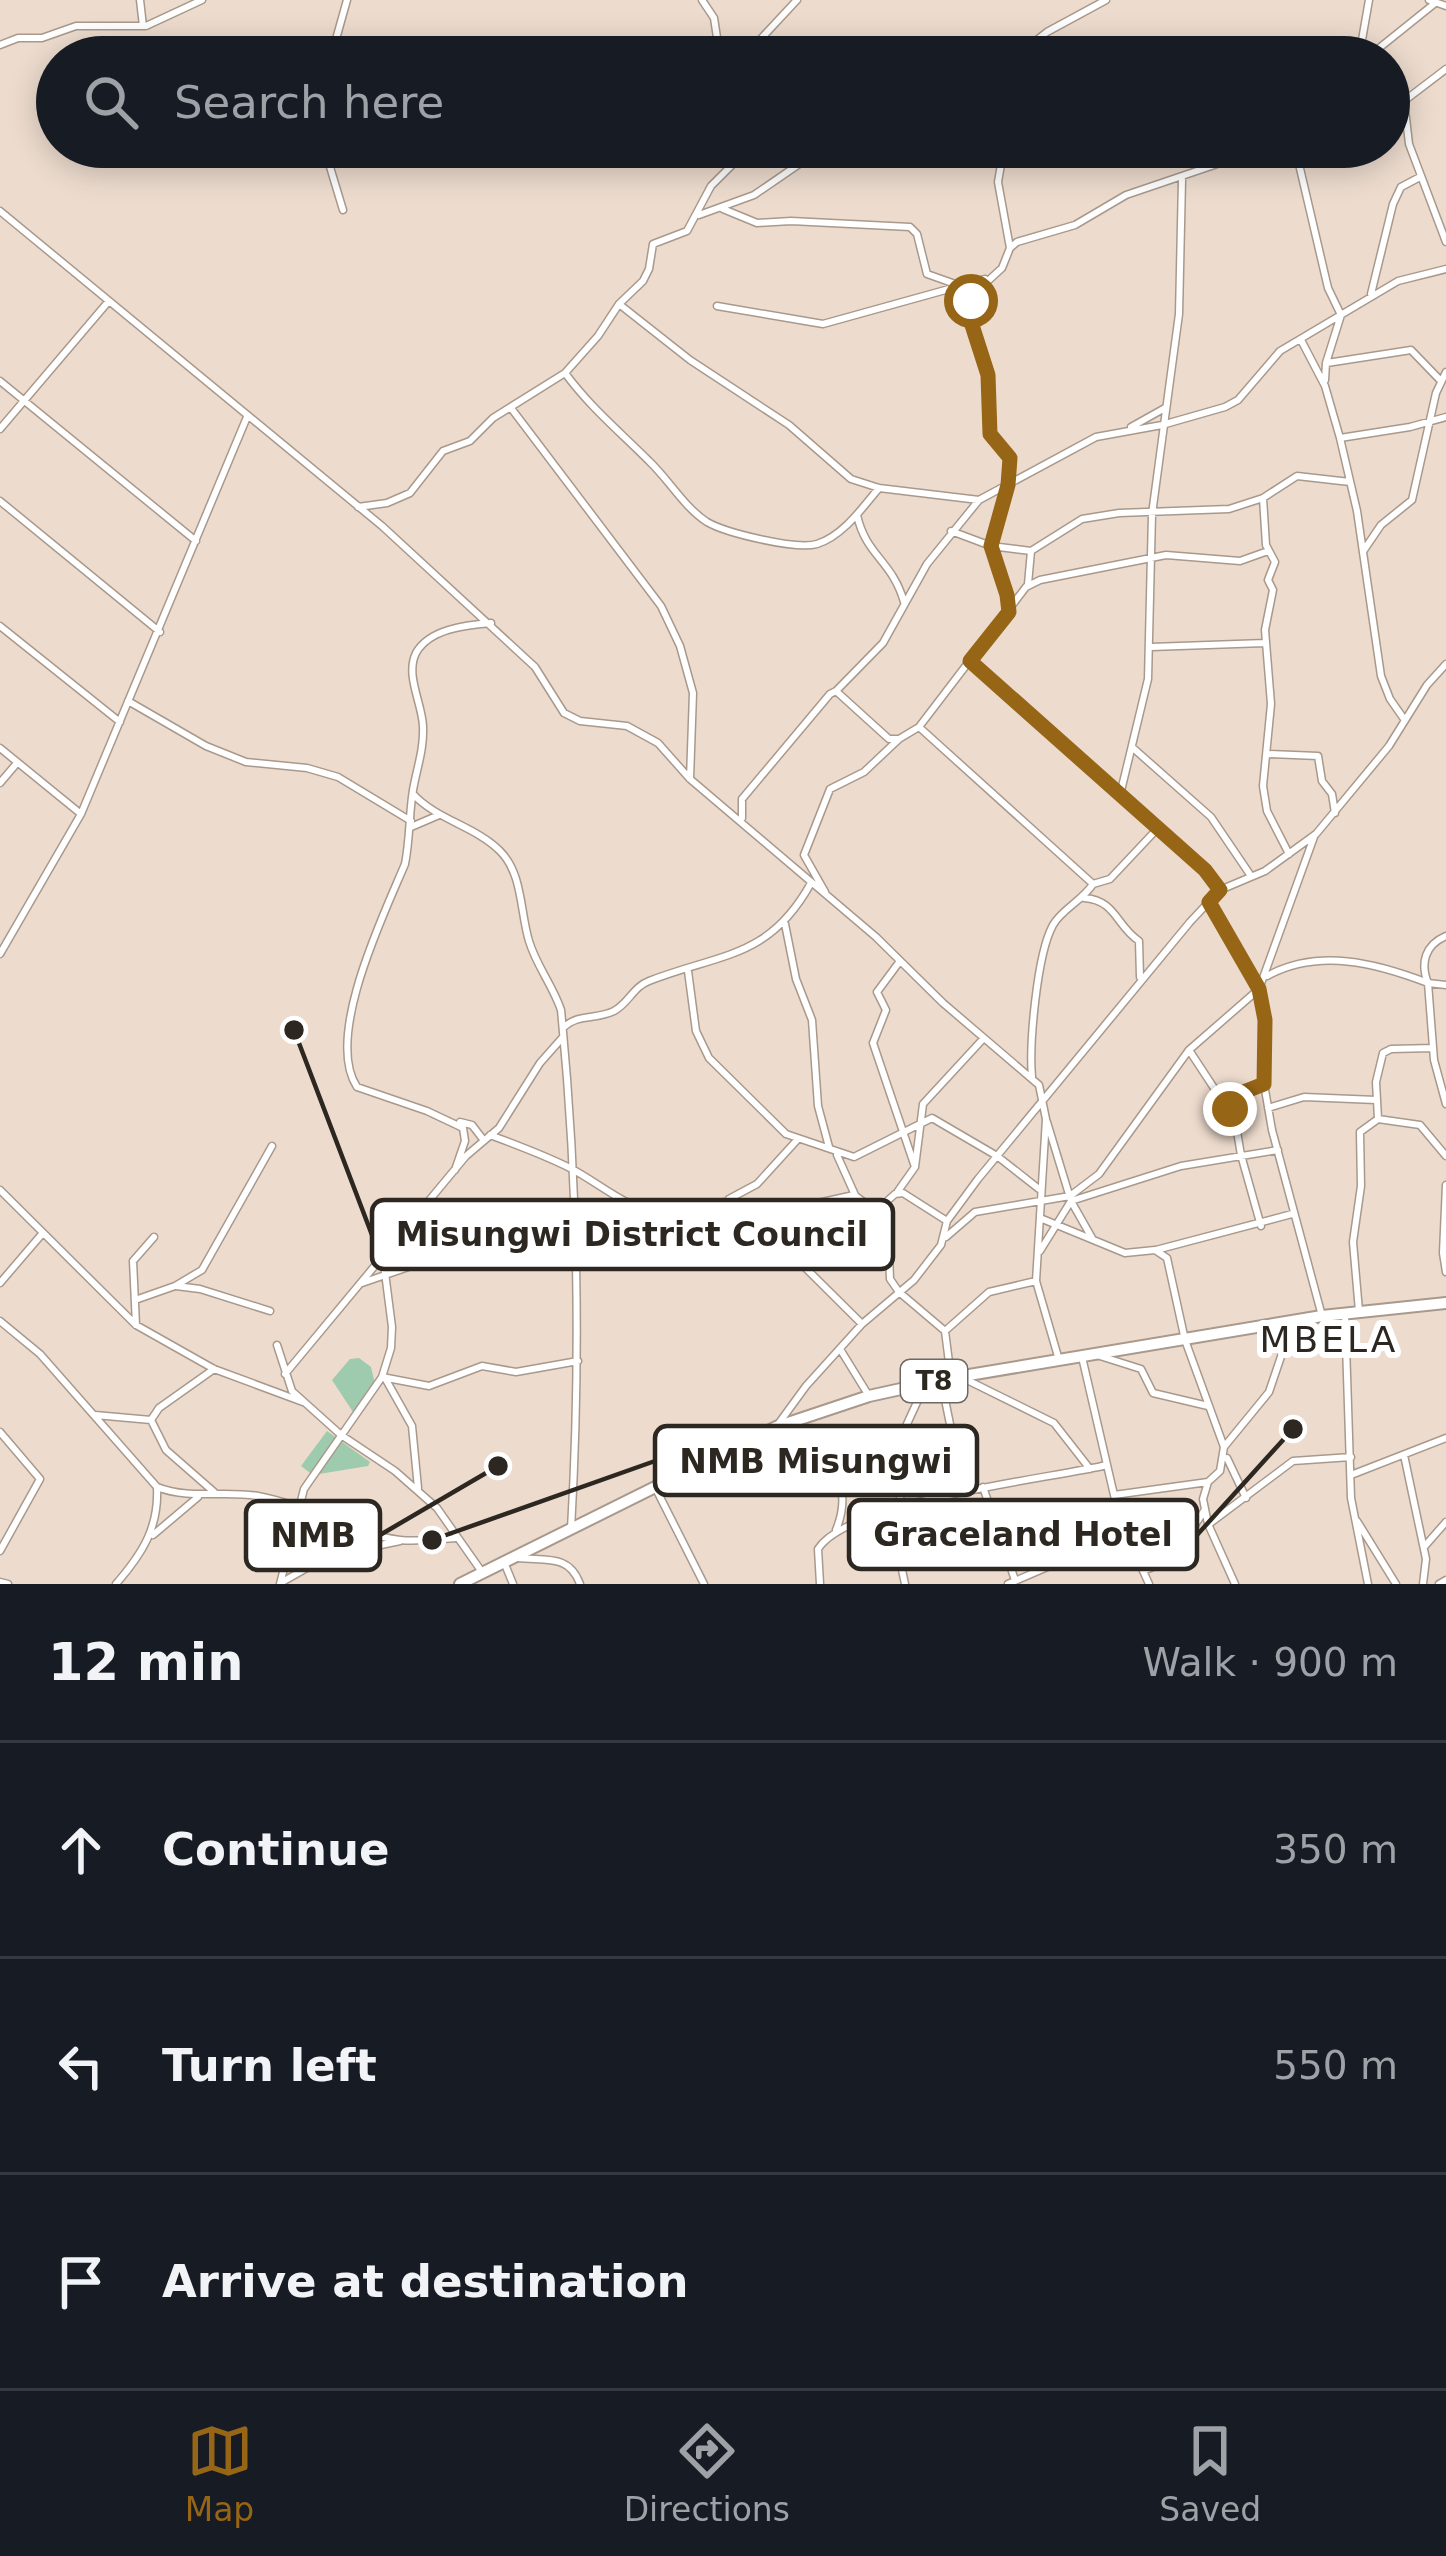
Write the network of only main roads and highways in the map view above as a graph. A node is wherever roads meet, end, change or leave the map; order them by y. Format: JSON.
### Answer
{"nodes":[{"id":1,"x":1446,"y":1303,"type":"edge"},
{"id":2,"x":460,"y":1584,"type":"edge"}],
"edges":[{"from":1,"to":2,"type":"highway","number":"T8"}]}
